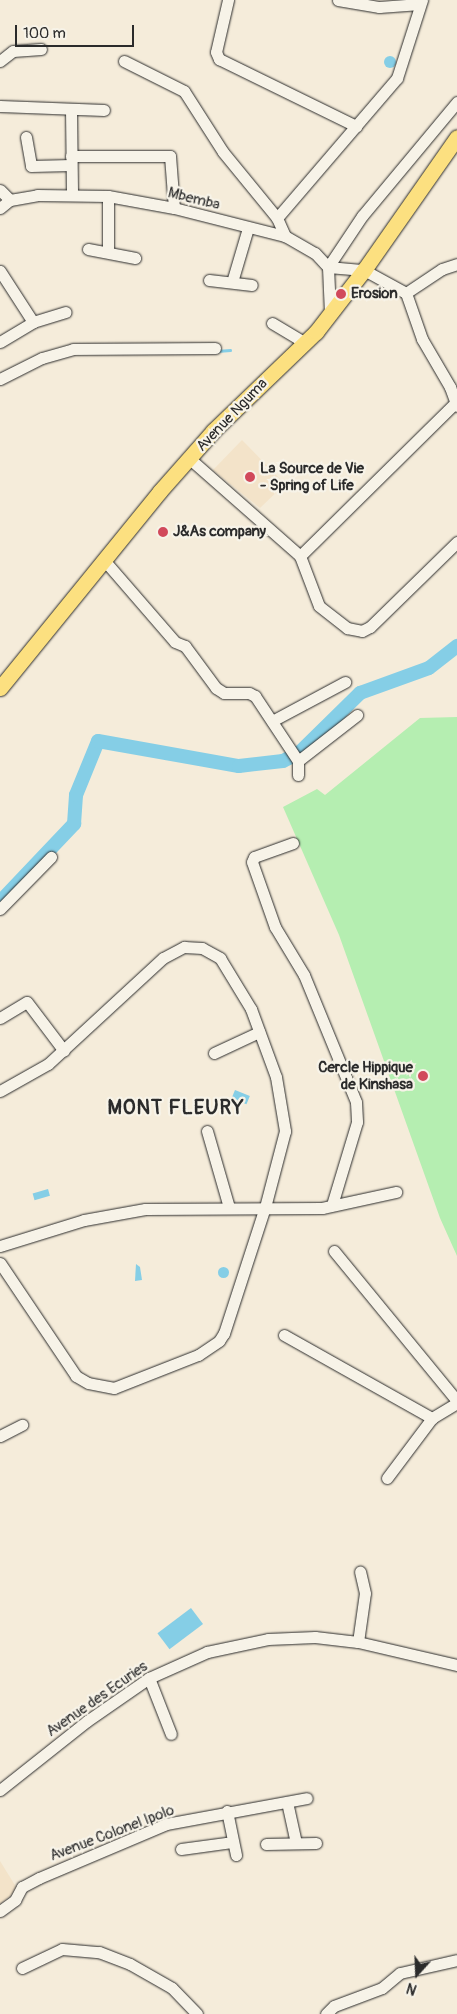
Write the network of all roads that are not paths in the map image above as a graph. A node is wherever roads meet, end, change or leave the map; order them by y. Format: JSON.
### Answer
{"nodes":[{"id":1,"x":228,"y":0,"type":"edge"},
{"id":2,"x":338,"y":0,"type":"edge"},
{"id":3,"x":421,"y":2,"type":"edge"},
{"id":4,"x":41,"y":50,"type":"dead end"},
{"id":5,"x":124,"y":60,"type":"dead end"},
{"id":6,"x":0,"y":61,"type":"edge"},
{"id":7,"x":457,"y":102,"type":"edge"},
{"id":8,"x":0,"y":106,"type":"edge"},
{"id":9,"x":71,"y":110,"type":"junction"},
{"id":10,"x":104,"y":110,"type":"dead end"},
{"id":11,"x":356,"y":126,"type":"junction"},
{"id":12,"x":26,"y":137,"type":"dead end"},
{"id":13,"x":457,"y":137,"type":"edge"},
{"id":14,"x":71,"y":161,"type":"junction"},
{"id":15,"x":0,"y":190,"type":"edge"},
{"id":16,"x":72,"y":193,"type":"junction"},
{"id":17,"x":108,"y":196,"type":"junction"},
{"id":18,"x":10,"y":200,"type":"junction"},
{"id":19,"x":0,"y":208,"type":"edge"},
{"id":20,"x":174,"y":208,"type":"junction"},
{"id":21,"x":276,"y":218,"type":"junction"},
{"id":22,"x":248,"y":228,"type":"junction"},
{"id":23,"x":284,"y":236,"type":"junction"},
{"id":24,"x":88,"y":249,"type":"dead end"},
{"id":25,"x":108,"y":252,"type":"junction"},
{"id":26,"x":135,"y":258,"type":"dead end"},
{"id":27,"x":457,"y":264,"type":"edge"},
{"id":28,"x":328,"y":267,"type":"junction"},
{"id":29,"x":0,"y":270,"type":"edge"},
{"id":30,"x":364,"y":270,"type":"junction"},
{"id":31,"x":209,"y":280,"type":"dead end"},
{"id":32,"x":232,"y":282,"type":"junction"},
{"id":33,"x":252,"y":284,"type":"dead end"},
{"id":34,"x":406,"y":293,"type":"junction"},
{"id":35,"x":66,"y":312,"type":"dead end"},
{"id":36,"x":330,"y":313,"type":"junction"},
{"id":37,"x":33,"y":322,"type":"junction"},
{"id":38,"x":272,"y":323,"type":"dead end"},
{"id":39,"x":0,"y":342,"type":"edge"},
{"id":40,"x":305,"y":343,"type":"junction"},
{"id":41,"x":215,"y":348,"type":"dead end"},
{"id":42,"x":0,"y":379,"type":"edge"},
{"id":43,"x":456,"y":404,"type":"edge"},
{"id":44,"x":190,"y":459,"type":"junction"},
{"id":45,"x":457,"y":542,"type":"edge"},
{"id":46,"x":300,"y":556,"type":"junction"},
{"id":47,"x":104,"y":560,"type":"junction"},
{"id":48,"x":345,"y":682,"type":"dead end"},
{"id":49,"x":0,"y":688,"type":"edge"},
{"id":50,"x":357,"y":715,"type":"dead end"},
{"id":51,"x":272,"y":722,"type":"junction"},
{"id":52,"x":294,"y":755,"type":"junction"},
{"id":53,"x":298,"y":775,"type":"dead end"},
{"id":54,"x":293,"y":843,"type":"dead end"},
{"id":55,"x":51,"y":858,"type":"dead end"},
{"id":56,"x":0,"y":909,"type":"edge"},
{"id":57,"x":0,"y":1018,"type":"edge"},
{"id":58,"x":259,"y":1032,"type":"junction"},
{"id":59,"x":64,"y":1051,"type":"junction"},
{"id":60,"x":214,"y":1053,"type":"dead end"},
{"id":61,"x":0,"y":1091,"type":"edge"},
{"id":62,"x":207,"y":1131,"type":"dead end"},
{"id":63,"x":396,"y":1192,"type":"dead end"},
{"id":64,"x":332,"y":1205,"type":"junction"},
{"id":65,"x":229,"y":1207,"type":"junction"},
{"id":66,"x":265,"y":1207,"type":"junction"},
{"id":67,"x":0,"y":1246,"type":"edge"},
{"id":68,"x":334,"y":1251,"type":"dead end"},
{"id":69,"x":0,"y":1263,"type":"edge"},
{"id":70,"x":5,"y":1279,"type":"edge"},
{"id":71,"x":284,"y":1335,"type":"dead end"},
{"id":72,"x":457,"y":1402,"type":"edge"},
{"id":73,"x":432,"y":1418,"type":"junction"},
{"id":74,"x":22,"y":1425,"type":"dead end"},
{"id":75,"x":0,"y":1436,"type":"edge"},
{"id":76,"x":387,"y":1478,"type":"dead end"},
{"id":77,"x":360,"y":1572,"type":"dead end"},
{"id":78,"x":358,"y":1642,"type":"junction"},
{"id":79,"x":457,"y":1665,"type":"edge"},
{"id":80,"x":148,"y":1678,"type":"junction"},
{"id":81,"x":171,"y":1734,"type":"dead end"},
{"id":82,"x":0,"y":1790,"type":"edge"},
{"id":83,"x":307,"y":1798,"type":"dead end"},
{"id":84,"x":287,"y":1802,"type":"junction"},
{"id":85,"x":227,"y":1811,"type":"junction"},
{"id":86,"x":232,"y":1842,"type":"junction"},
{"id":87,"x":296,"y":1843,"type":"junction"},
{"id":88,"x":316,"y":1843,"type":"dead end"},
{"id":89,"x":266,"y":1844,"type":"dead end"},
{"id":90,"x":181,"y":1849,"type":"dead end"},
{"id":91,"x":236,"y":1855,"type":"dead end"},
{"id":92,"x":0,"y":1911,"type":"edge"},
{"id":93,"x":457,"y":1960,"type":"edge"},
{"id":94,"x":22,"y":1968,"type":"dead end"},
{"id":95,"x":197,"y":2014,"type":"edge"},
{"id":96,"x":326,"y":2014,"type":"edge"}],
"edges":[{"from":1,"to":11,"type":"street"},
{"from":2,"to":3,"type":"street"},
{"from":3,"to":11,"type":"street"},
{"from":4,"to":6,"type":"street"},
{"from":5,"to":21,"type":"street"},
{"from":7,"to":28,"type":"street"},
{"from":8,"to":9,"type":"street"},
{"from":9,"to":10,"type":"street"},
{"from":9,"to":14,"type":"street"},
{"from":11,"to":21,"type":"street"},
{"from":12,"to":14,"type":"street"},
{"from":13,"to":30,"type":"main road","name":"Avenue Nguma"},
{"from":14,"to":16,"type":"street"},
{"from":14,"to":20,"type":"street"},
{"from":15,"to":18,"type":"street"},
{"from":16,"to":17,"type":"street","name":"Mbemba"},
{"from":16,"to":18,"type":"street","name":"Mbemba"},
{"from":17,"to":20,"type":"street","name":"Mbemba"},
{"from":17,"to":25,"type":"street"},
{"from":18,"to":19,"type":"street"},
{"from":20,"to":22,"type":"street","name":"Mbemba"},
{"from":21,"to":23,"type":"street"},
{"from":22,"to":23,"type":"street","name":"Mbemba"},
{"from":22,"to":32,"type":"street"},
{"from":23,"to":28,"type":"street","name":"Mbemba"},
{"from":24,"to":25,"type":"street"},
{"from":25,"to":26,"type":"street"},
{"from":27,"to":34,"type":"street"},
{"from":28,"to":30,"type":"street"},
{"from":28,"to":36,"type":"street"},
{"from":29,"to":37,"type":"street"},
{"from":30,"to":34,"type":"street"},
{"from":30,"to":36,"type":"main road","name":"Avenue Nguma"},
{"from":31,"to":32,"type":"street"},
{"from":32,"to":33,"type":"street"},
{"from":34,"to":43,"type":"street"},
{"from":35,"to":37,"type":"street"},
{"from":36,"to":40,"type":"main road","name":"Avenue Nguma"},
{"from":37,"to":39,"type":"street"},
{"from":38,"to":40,"type":"street"},
{"from":40,"to":44,"type":"main road","name":"Avenue Nguma"},
{"from":41,"to":42,"type":"street"},
{"from":43,"to":46,"type":"street"},
{"from":44,"to":46,"type":"street"},
{"from":44,"to":47,"type":"main road","name":"Avenue Nguma"},
{"from":45,"to":46,"type":"street"},
{"from":47,"to":49,"type":"main road","name":"Avenue Nguma"},
{"from":47,"to":51,"type":"street"},
{"from":48,"to":51,"type":"street"},
{"from":50,"to":52,"type":"street"},
{"from":51,"to":52,"type":"street"},
{"from":52,"to":53,"type":"street"},
{"from":54,"to":64,"type":"street"},
{"from":55,"to":56,"type":"street"},
{"from":57,"to":59,"type":"street"},
{"from":58,"to":59,"type":"street"},
{"from":58,"to":60,"type":"street"},
{"from":58,"to":66,"type":"street"},
{"from":59,"to":61,"type":"street"},
{"from":62,"to":65,"type":"street"},
{"from":63,"to":64,"type":"street"},
{"from":64,"to":66,"type":"street"},
{"from":65,"to":66,"type":"street"},
{"from":65,"to":67,"type":"street"},
{"from":66,"to":70,"type":"street"},
{"from":68,"to":72,"type":"street"},
{"from":69,"to":70,"type":"street"},
{"from":71,"to":73,"type":"street"},
{"from":72,"to":73,"type":"street"},
{"from":73,"to":76,"type":"street"},
{"from":74,"to":75,"type":"street"},
{"from":77,"to":78,"type":"street"},
{"from":78,"to":79,"type":"street","name":"Avenue des Ecuries"},
{"from":78,"to":80,"type":"street","name":"Avenue des Ecuries"},
{"from":80,"to":81,"type":"street"},
{"from":80,"to":82,"type":"street","name":"Avenue des Ecuries"},
{"from":83,"to":84,"type":"street","name":"Avenue Colonel Ipolo"},
{"from":84,"to":85,"type":"street","name":"Avenue Colonel Ipolo"},
{"from":84,"to":87,"type":"street"},
{"from":85,"to":86,"type":"street"},
{"from":85,"to":92,"type":"street","name":"Avenue Colonel Ipolo"},
{"from":86,"to":90,"type":"street"},
{"from":86,"to":91,"type":"street"},
{"from":87,"to":88,"type":"street"},
{"from":87,"to":89,"type":"street"},
{"from":93,"to":96,"type":"street"},
{"from":94,"to":95,"type":"street"}]}
